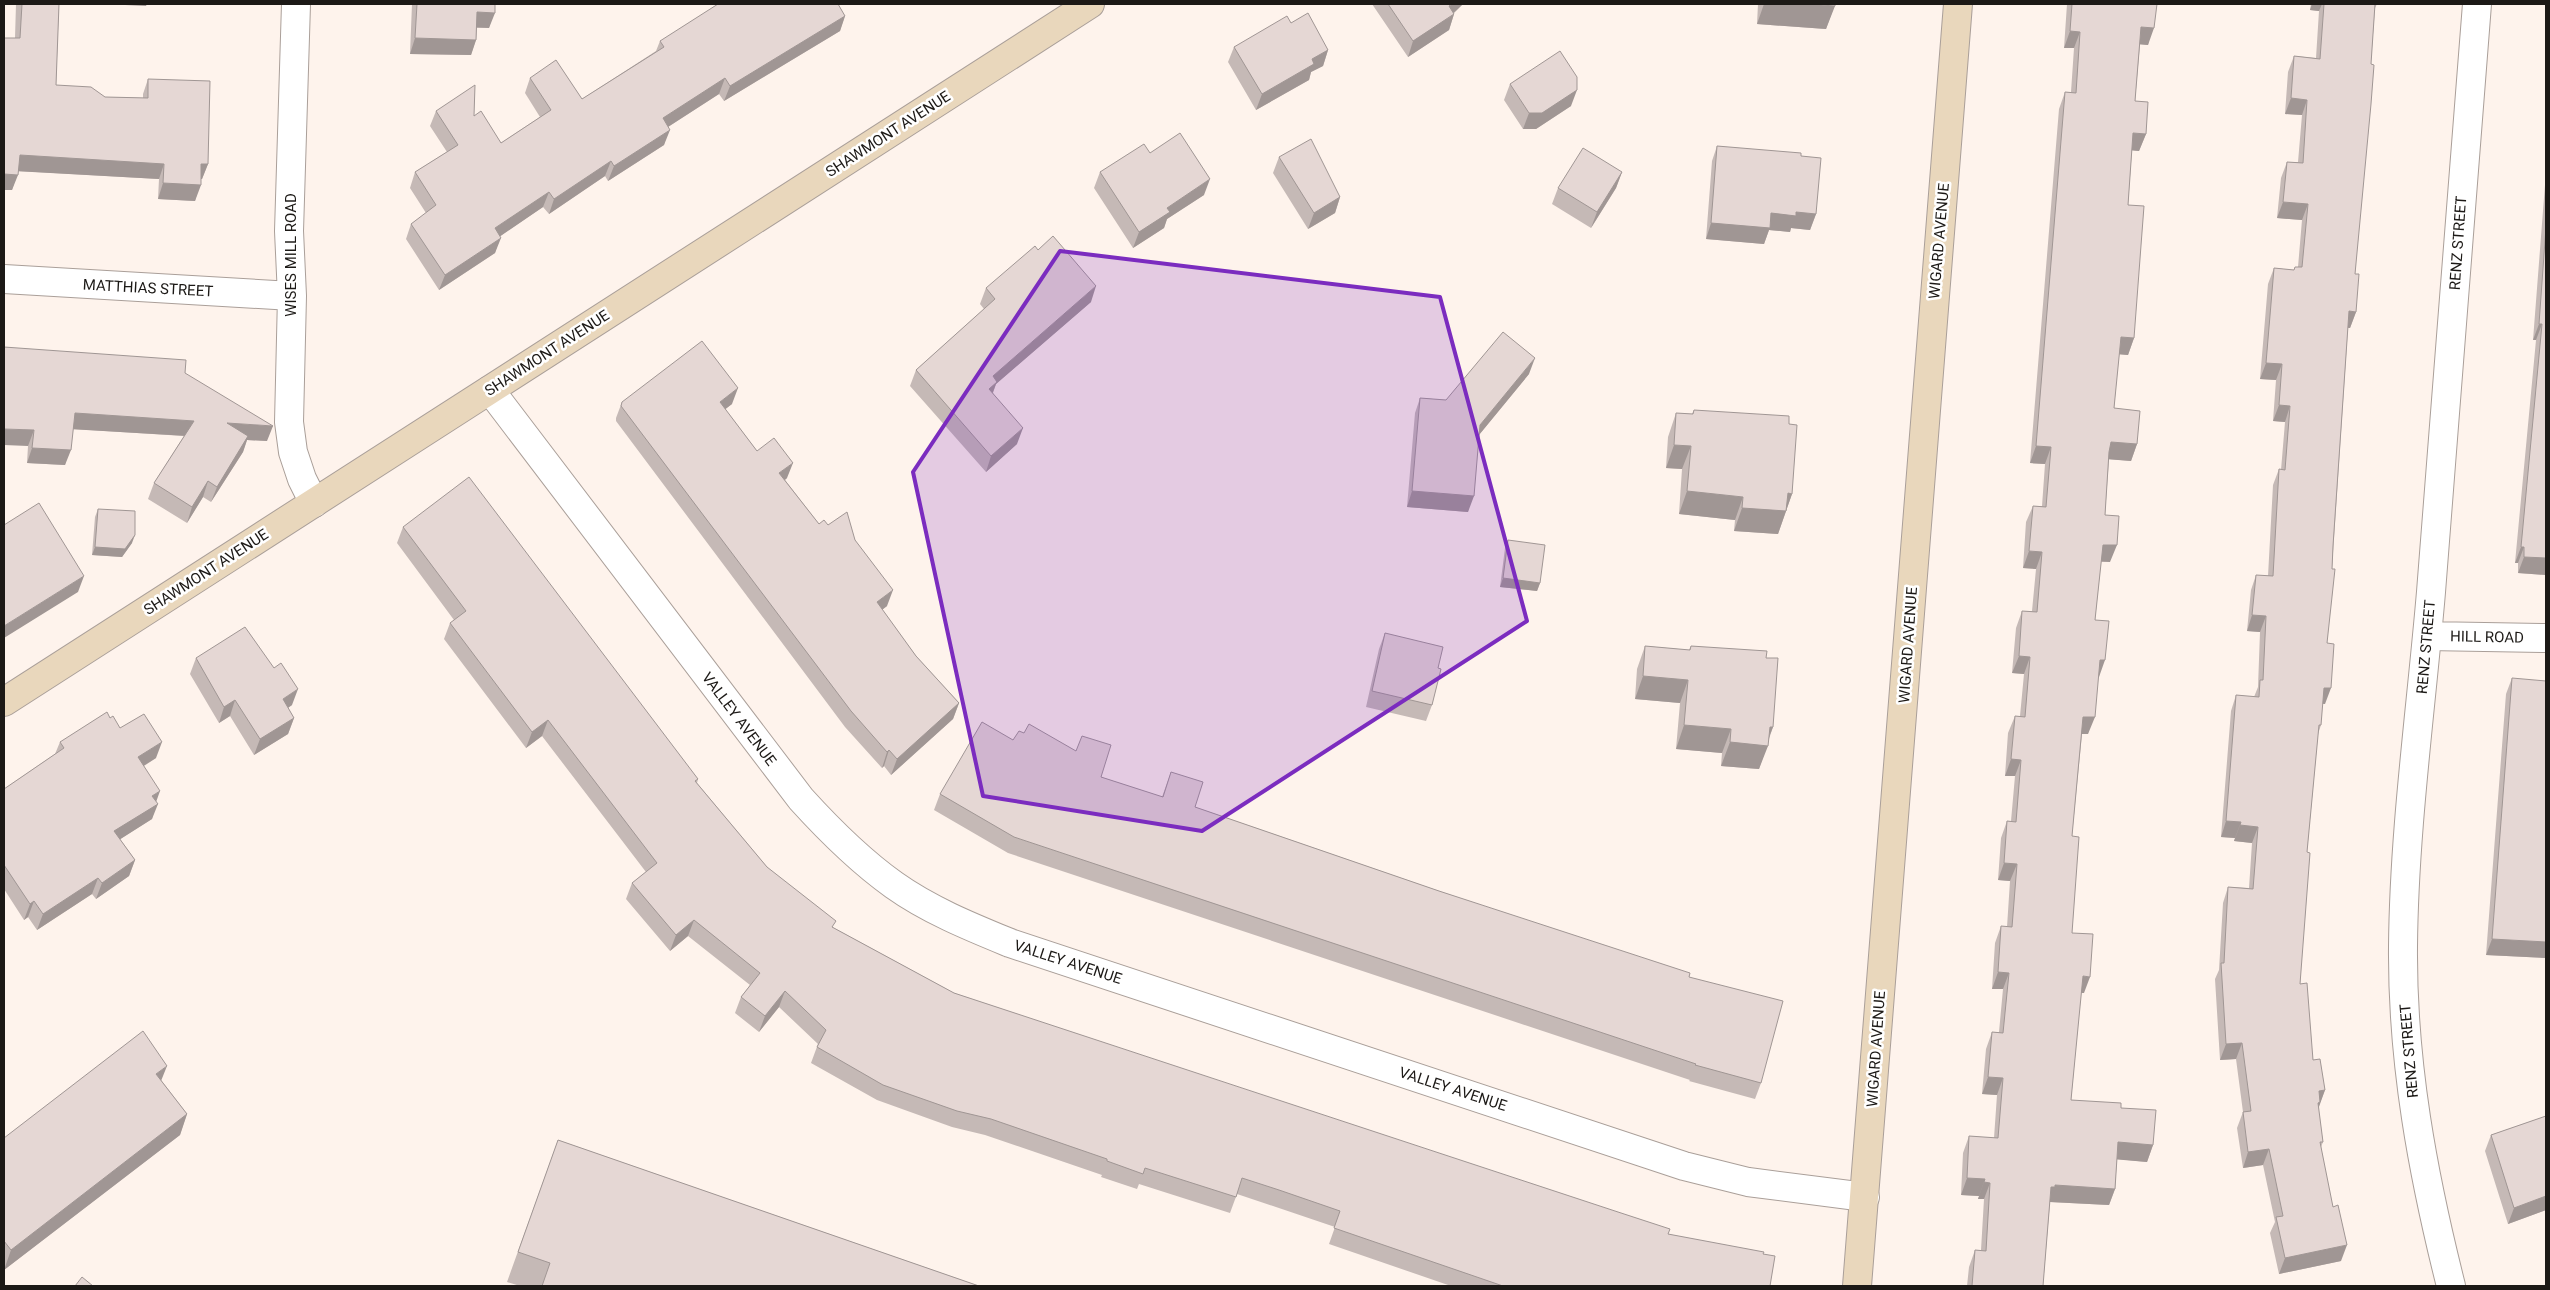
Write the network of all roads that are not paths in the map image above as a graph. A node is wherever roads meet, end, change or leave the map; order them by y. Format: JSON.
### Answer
{"nodes":[{"id":1,"x":296,"y":4,"type":"edge"},
{"id":2,"x":1958,"y":4,"type":"edge"},
{"id":3,"x":2477,"y":4,"type":"edge"},
{"id":4,"x":1076,"y":7,"type":"edge"},
{"id":5,"x":4,"y":279,"type":"edge"},
{"id":6,"x":292,"y":296,"type":"junction"},
{"id":7,"x":490,"y":390,"type":"junction"},
{"id":8,"x":314,"y":503,"type":"junction"},
{"id":9,"x":2427,"y":636,"type":"junction"},
{"id":10,"x":2546,"y":638,"type":"edge"},
{"id":11,"x":4,"y":702,"type":"edge"},
{"id":12,"x":1865,"y":1197,"type":"junction"},
{"id":13,"x":1857,"y":1286,"type":"edge"},
{"id":14,"x":2451,"y":1286,"type":"edge"}],
"edges":[{"from":1,"to":6,"type":"street","name":"WISES MILL ROAD"},
{"from":2,"to":12,"type":"street","name":"WIGARD AVENUE"},
{"from":3,"to":9,"type":"street","name":"RENZ STREET"},
{"from":4,"to":7,"type":"street","name":"SHAWMONT AVENUE"},
{"from":5,"to":6,"type":"street","name":"MATTHIAS STREET"},
{"from":6,"to":8,"type":"street","name":"WISES MILL ROAD"},
{"from":7,"to":8,"type":"street","name":"SHAWMONT AVENUE"},
{"from":7,"to":12,"type":"street","name":"VALLEY AVENUE"},
{"from":8,"to":11,"type":"street","name":"SHAWMONT AVENUE"},
{"from":9,"to":10,"type":"street","name":"HILL ROAD"},
{"from":9,"to":14,"type":"street","name":"RENZ STREET"},
{"from":12,"to":13,"type":"street","name":"WIGARD AVENUE"}]}
